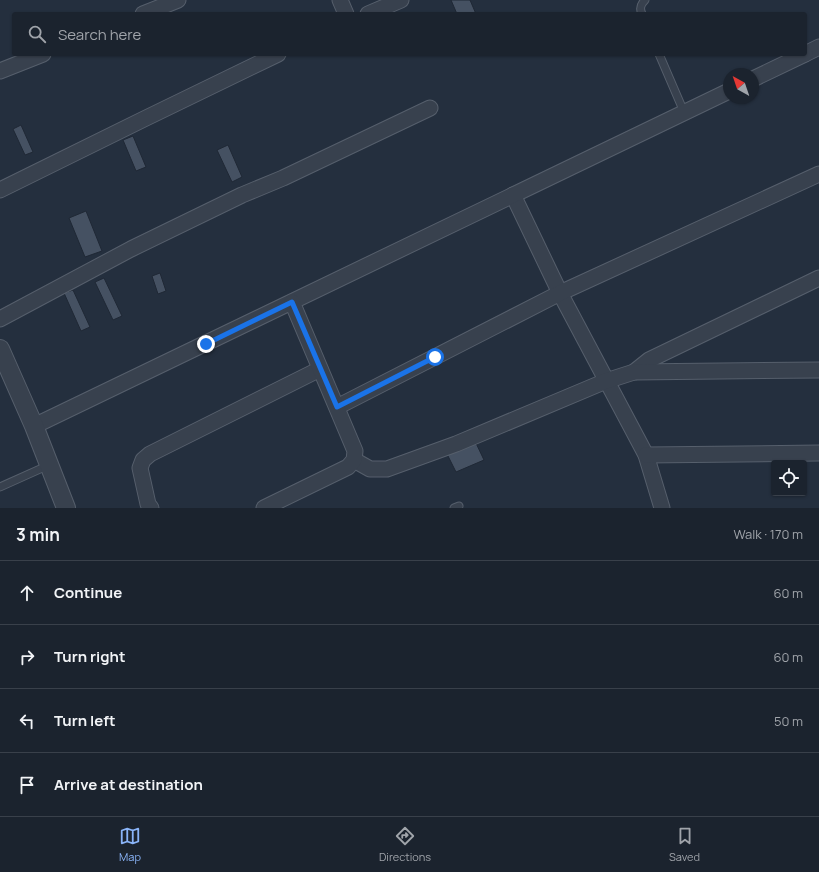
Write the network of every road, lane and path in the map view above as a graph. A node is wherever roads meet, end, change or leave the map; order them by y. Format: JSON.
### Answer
{"nodes":[{"id":1,"x":178,"y":0,"type":"edge"},
{"id":2,"x":340,"y":0,"type":"edge"},
{"id":3,"x":401,"y":0,"type":"edge"},
{"id":4,"x":646,"y":0,"type":"edge"},
{"id":5,"x":143,"y":9,"type":"edge"},
{"id":6,"x":345,"y":12,"type":"edge"},
{"id":7,"x":373,"y":12,"type":"edge"},
{"id":8,"x":641,"y":12,"type":"edge"},
{"id":9,"x":819,"y":47,"type":"edge"},
{"id":10,"x":807,"y":53,"type":"edge"},
{"id":11,"x":38,"y":56,"type":"edge"},
{"id":12,"x":274,"y":56,"type":"edge"},
{"id":13,"x":660,"y":56,"type":"edge"},
{"id":14,"x":801,"y":56,"type":"edge"},
{"id":15,"x":0,"y":71,"type":"edge"},
{"id":16,"x":759,"y":76,"type":"edge"},
{"id":17,"x":723,"y":94,"type":"edge"},
{"id":18,"x":430,"y":108,"type":"dead end"},
{"id":19,"x":684,"y":112,"type":"junction"},
{"id":20,"x":819,"y":174,"type":"edge"},
{"id":21,"x":0,"y":190,"type":"edge"},
{"id":22,"x":513,"y":195,"type":"junction"},
{"id":23,"x":819,"y":278,"type":"edge"},
{"id":24,"x":560,"y":293,"type":"junction"},
{"id":25,"x":292,"y":302,"type":"junction"},
{"id":26,"x":0,"y":319,"type":"edge"},
{"id":27,"x":2,"y":360,"type":"edge"},
{"id":28,"x":320,"y":368,"type":"junction"},
{"id":29,"x":819,"y":370,"type":"edge"},
{"id":30,"x":634,"y":372,"type":"junction"},
{"id":31,"x":606,"y":381,"type":"junction"},
{"id":32,"x":337,"y":407,"type":"junction"},
{"id":33,"x":34,"y":426,"type":"junction"},
{"id":34,"x":819,"y":453,"type":"edge"},
{"id":35,"x":646,"y":455,"type":"junction"},
{"id":36,"x":354,"y":460,"type":"junction"},
{"id":37,"x":49,"y":465,"type":"junction"},
{"id":38,"x":0,"y":487,"type":"edge"},
{"id":39,"x":147,"y":507,"type":"edge"},
{"id":40,"x":66,"y":508,"type":"edge"},
{"id":41,"x":264,"y":508,"type":"edge"},
{"id":42,"x":662,"y":508,"type":"edge"}],
"edges":[{"from":1,"to":5,"type":"street"},
{"from":2,"to":6,"type":"street"},
{"from":3,"to":7,"type":"street"},
{"from":4,"to":8,"type":"lane"},
{"from":9,"to":10,"type":"street"},
{"from":11,"to":15,"type":"street"},
{"from":12,"to":21,"type":"street"},
{"from":13,"to":19,"type":"lane"},
{"from":14,"to":16,"type":"street"},
{"from":17,"to":19,"type":"street"},
{"from":18,"to":26,"type":"street"},
{"from":19,"to":22,"type":"street"},
{"from":20,"to":24,"type":"street"},
{"from":22,"to":24,"type":"street"},
{"from":22,"to":25,"type":"street"},
{"from":23,"to":30,"type":"street"},
{"from":24,"to":31,"type":"street"},
{"from":24,"to":32,"type":"street"},
{"from":25,"to":28,"type":"street"},
{"from":25,"to":33,"type":"street"},
{"from":27,"to":33,"type":"street"},
{"from":28,"to":32,"type":"street"},
{"from":28,"to":39,"type":"street"},
{"from":29,"to":30,"type":"street"},
{"from":30,"to":31,"type":"street"},
{"from":31,"to":35,"type":"street"},
{"from":31,"to":36,"type":"street"},
{"from":32,"to":36,"type":"street"},
{"from":33,"to":37,"type":"street"},
{"from":34,"to":35,"type":"street"},
{"from":35,"to":42,"type":"street"},
{"from":36,"to":41,"type":"street"},
{"from":37,"to":38,"type":"lane"},
{"from":37,"to":40,"type":"street"}]}
